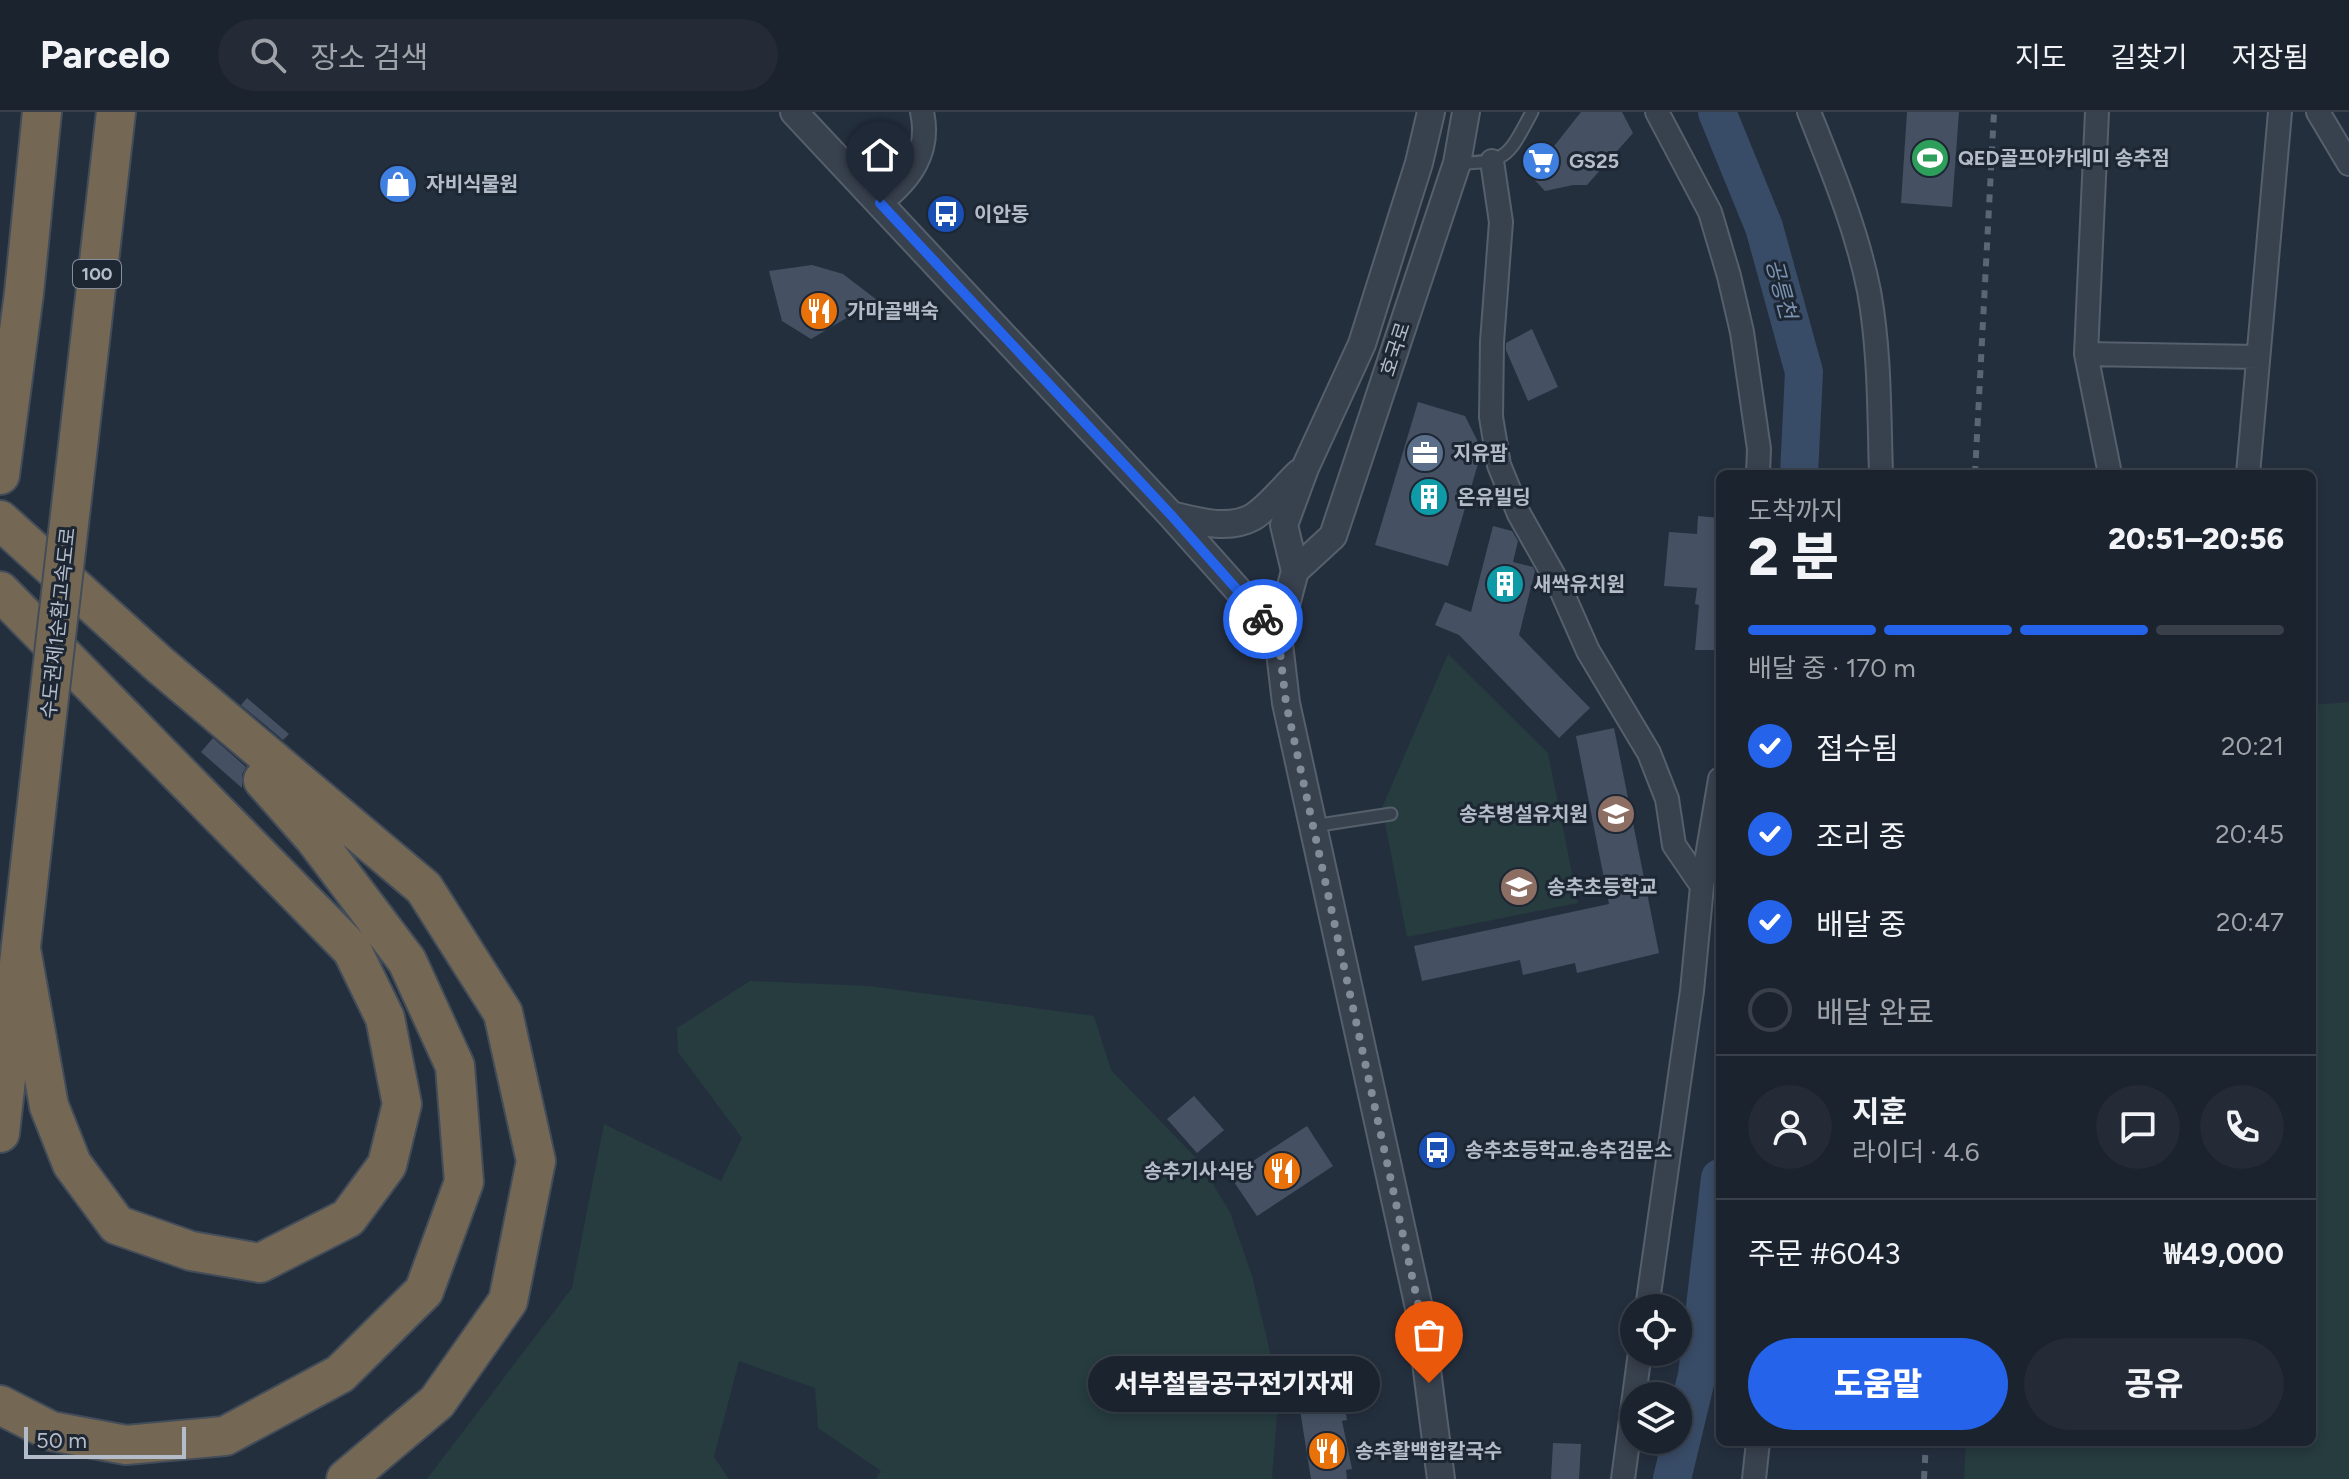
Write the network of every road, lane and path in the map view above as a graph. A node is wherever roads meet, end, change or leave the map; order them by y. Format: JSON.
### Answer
{"nodes":[{"id":1,"x":42,"y":112,"type":"edge"},
{"id":2,"x":116,"y":112,"type":"edge"},
{"id":3,"x":794,"y":112,"type":"edge"},
{"id":4,"x":922,"y":112,"type":"edge"},
{"id":5,"x":1431,"y":112,"type":"edge"},
{"id":6,"x":1466,"y":112,"type":"edge"},
{"id":7,"x":1532,"y":112,"type":"edge"},
{"id":8,"x":1657,"y":112,"type":"edge"},
{"id":9,"x":1809,"y":112,"type":"edge"},
{"id":10,"x":2097,"y":112,"type":"edge"},
{"id":11,"x":2280,"y":112,"type":"edge"},
{"id":12,"x":2318,"y":112,"type":"edge"},
{"id":13,"x":1492,"y":161,"type":"junction"},
{"id":14,"x":1457,"y":163,"type":"junction"},
{"id":15,"x":2349,"y":164,"type":"edge"},
{"id":16,"x":880,"y":203,"type":"junction"},
{"id":17,"x":2086,"y":354,"type":"junction"},
{"id":18,"x":2258,"y":357,"type":"junction"},
{"id":19,"x":4,"y":428,"type":"edge"},
{"id":20,"x":1305,"y":468,"type":"junction"},
{"id":21,"x":1758,"y":470,"type":"edge"},
{"id":22,"x":1881,"y":470,"type":"edge"},
{"id":23,"x":2109,"y":470,"type":"edge"},
{"id":24,"x":2248,"y":470,"type":"edge"},
{"id":25,"x":0,"y":475,"type":"edge"},
{"id":26,"x":1171,"y":515,"type":"junction"},
{"id":27,"x":0,"y":520,"type":"edge"},
{"id":28,"x":1295,"y":571,"type":"junction"},
{"id":29,"x":0,"y":591,"type":"edge"},
{"id":30,"x":1278,"y":635,"type":"junction"},
{"id":31,"x":160,"y":665,"type":"junction"},
{"id":32,"x":1716,"y":803,"type":"edge"},
{"id":33,"x":1391,"y":814,"type":"dead end"},
{"id":34,"x":1312,"y":826,"type":"junction"},
{"id":35,"x":1702,"y":886,"type":"junction"},
{"id":36,"x":21,"y":949,"type":"junction"},
{"id":37,"x":0,"y":1133,"type":"edge"},
{"id":38,"x":1649,"y":1294,"type":"edge"},
{"id":39,"x":1638,"y":1366,"type":"edge"},
{"id":40,"x":0,"y":1405,"type":"edge"},
{"id":41,"x":1758,"y":1446,"type":"edge"},
{"id":42,"x":346,"y":1479,"type":"edge"},
{"id":43,"x":1441,"y":1479,"type":"edge"},
{"id":44,"x":1623,"y":1479,"type":"edge"},
{"id":45,"x":1754,"y":1479,"type":"edge"}],
"edges":[{"from":1,"to":19,"type":"highway"},
{"from":2,"to":36,"type":"highway","name":"수도권제1순환고속도로","number":"100","bridge":true},
{"from":3,"to":16,"type":"street"},
{"from":4,"to":16,"type":"street"},
{"from":5,"to":20,"type":"street","name":"호국로"},
{"from":6,"to":14,"type":"street","name":"호국로"},
{"from":7,"to":13,"type":"lane"},
{"from":8,"to":21,"type":"street"},
{"from":9,"to":22,"type":"street"},
{"from":10,"to":17,"type":"street"},
{"from":11,"to":18,"type":"street"},
{"from":12,"to":15,"type":"street"},
{"from":13,"to":14,"type":"lane"},
{"from":13,"to":35,"type":"street"},
{"from":14,"to":28,"type":"street","name":"호국로"},
{"from":16,"to":26,"type":"street"},
{"from":17,"to":18,"type":"street"},
{"from":17,"to":23,"type":"street"},
{"from":18,"to":24,"type":"street"},
{"from":19,"to":25,"type":"highway"},
{"from":20,"to":26,"type":"street"},
{"from":20,"to":28,"type":"street","name":"호국로"},
{"from":26,"to":30,"type":"street"},
{"from":27,"to":31,"type":"highway"},
{"from":28,"to":30,"type":"street","name":"호국로"},
{"from":29,"to":36,"type":"highway"},
{"from":30,"to":34,"type":"street","name":"호국로"},
{"from":31,"to":40,"type":"highway"},
{"from":31,"to":42,"type":"highway"},
{"from":32,"to":35,"type":"street"},
{"from":33,"to":34,"type":"lane"},
{"from":34,"to":43,"type":"street","name":"호국로"},
{"from":35,"to":38,"type":"street"},
{"from":36,"to":37,"type":"highway","name":"수도권제1순환고속도로","number":"100"},
{"from":39,"to":44,"type":"street"},
{"from":41,"to":45,"type":"street"}]}
